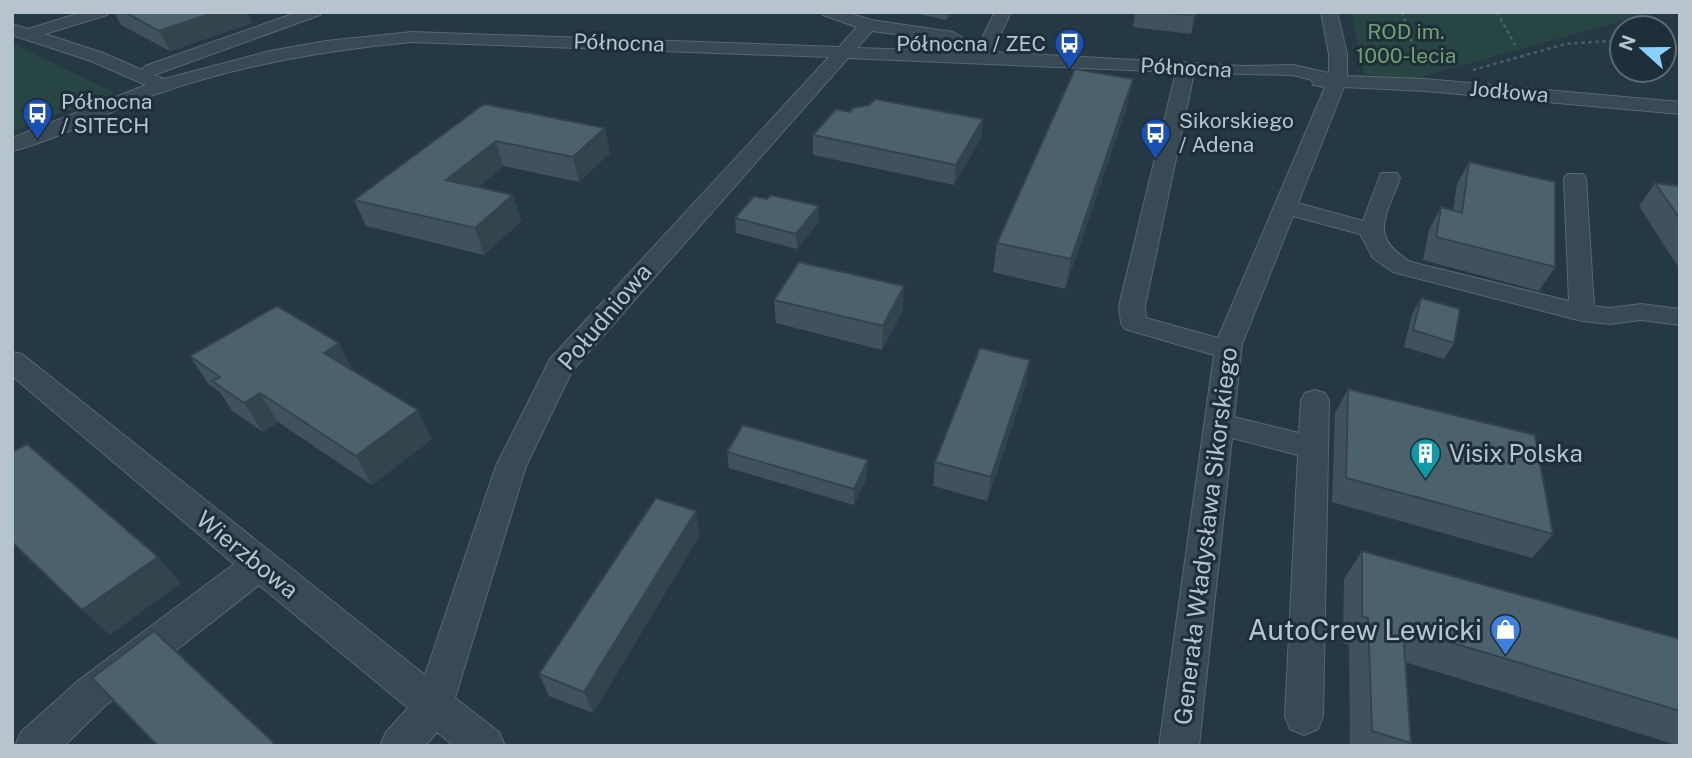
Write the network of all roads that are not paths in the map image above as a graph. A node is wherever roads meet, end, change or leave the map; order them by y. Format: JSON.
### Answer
{"nodes":[{"id":1,"x":101,"y":12,"type":"edge"},
{"id":2,"x":314,"y":12,"type":"edge"},
{"id":3,"x":829,"y":12,"type":"edge"},
{"id":4,"x":1003,"y":12,"type":"edge"},
{"id":5,"x":1329,"y":12,"type":"edge"},
{"id":6,"x":868,"y":25,"type":"junction"},
{"id":7,"x":20,"y":32,"type":"edge"},
{"id":8,"x":953,"y":37,"type":"dead end"},
{"id":9,"x":841,"y":52,"type":"junction"},
{"id":10,"x":981,"y":57,"type":"junction"},
{"id":11,"x":1186,"y":68,"type":"junction"},
{"id":12,"x":138,"y":75,"type":"junction"},
{"id":13,"x":1302,"y":76,"type":"junction"},
{"id":14,"x":1335,"y":81,"type":"junction"},
{"id":15,"x":164,"y":86,"type":"junction"},
{"id":16,"x":1680,"y":108,"type":"edge"},
{"id":17,"x":12,"y":145,"type":"edge"},
{"id":18,"x":1389,"y":178,"type":"dead end"},
{"id":19,"x":1575,"y":179,"type":"dead end"},
{"id":20,"x":1284,"y":206,"type":"junction"},
{"id":21,"x":1371,"y":230,"type":"junction"},
{"id":22,"x":1582,"y":313,"type":"junction"},
{"id":23,"x":1680,"y":317,"type":"edge"},
{"id":24,"x":1228,"y":350,"type":"junction"},
{"id":25,"x":12,"y":361,"type":"edge"},
{"id":26,"x":1315,"y":400,"type":"dead end"},
{"id":27,"x":1218,"y":424,"type":"junction"},
{"id":28,"x":1311,"y":447,"type":"junction"},
{"id":29,"x":259,"y":565,"type":"junction"},
{"id":30,"x":434,"y":706,"type":"junction"},
{"id":31,"x":1304,"y":716,"type":"dead end"},
{"id":32,"x":35,"y":746,"type":"edge"},
{"id":33,"x":400,"y":746,"type":"edge"},
{"id":34,"x":485,"y":746,"type":"edge"},
{"id":35,"x":1179,"y":746,"type":"edge"}],
"edges":[{"from":1,"to":7,"type":"street"},
{"from":2,"to":12,"type":"street"},
{"from":3,"to":6,"type":"street"},
{"from":4,"to":10,"type":"street"},
{"from":5,"to":14,"type":"street"},
{"from":6,"to":8,"type":"street"},
{"from":6,"to":9,"type":"street","name":"Południowa"},
{"from":7,"to":12,"type":"street"},
{"from":9,"to":10,"type":"street","name":"Północna"},
{"from":9,"to":15,"type":"street","name":"Północna"},
{"from":9,"to":30,"type":"street","name":"Południowa"},
{"from":10,"to":11,"type":"street","name":"Północna"},
{"from":11,"to":13,"type":"street","name":"Północna"},
{"from":11,"to":24,"type":"street"},
{"from":12,"to":15,"type":"street"},
{"from":13,"to":14,"type":"street"},
{"from":13,"to":14,"type":"street"},
{"from":14,"to":16,"type":"street","name":"Jodłowa"},
{"from":14,"to":20,"type":"street","name":"Generała Władysława Sikorskiego"},
{"from":15,"to":17,"type":"street","name":"Północna"},
{"from":18,"to":21,"type":"street"},
{"from":19,"to":22,"type":"street"},
{"from":20,"to":21,"type":"street"},
{"from":20,"to":24,"type":"street","name":"Generała Władysława Sikorskiego"},
{"from":21,"to":22,"type":"street"},
{"from":22,"to":23,"type":"street"},
{"from":24,"to":27,"type":"street","name":"Generała Władysława Sikorskiego"},
{"from":25,"to":29,"type":"street","name":"Wierzbowa"},
{"from":26,"to":28,"type":"street"},
{"from":27,"to":28,"type":"street"},
{"from":27,"to":35,"type":"street","name":"Generała Władysława Sikorskiego"},
{"from":28,"to":31,"type":"street"},
{"from":29,"to":30,"type":"street","name":"Wierzbowa"},
{"from":29,"to":32,"type":"street"},
{"from":30,"to":33,"type":"street","name":"Południowa"},
{"from":30,"to":34,"type":"street","name":"Wierzbowa"}]}
